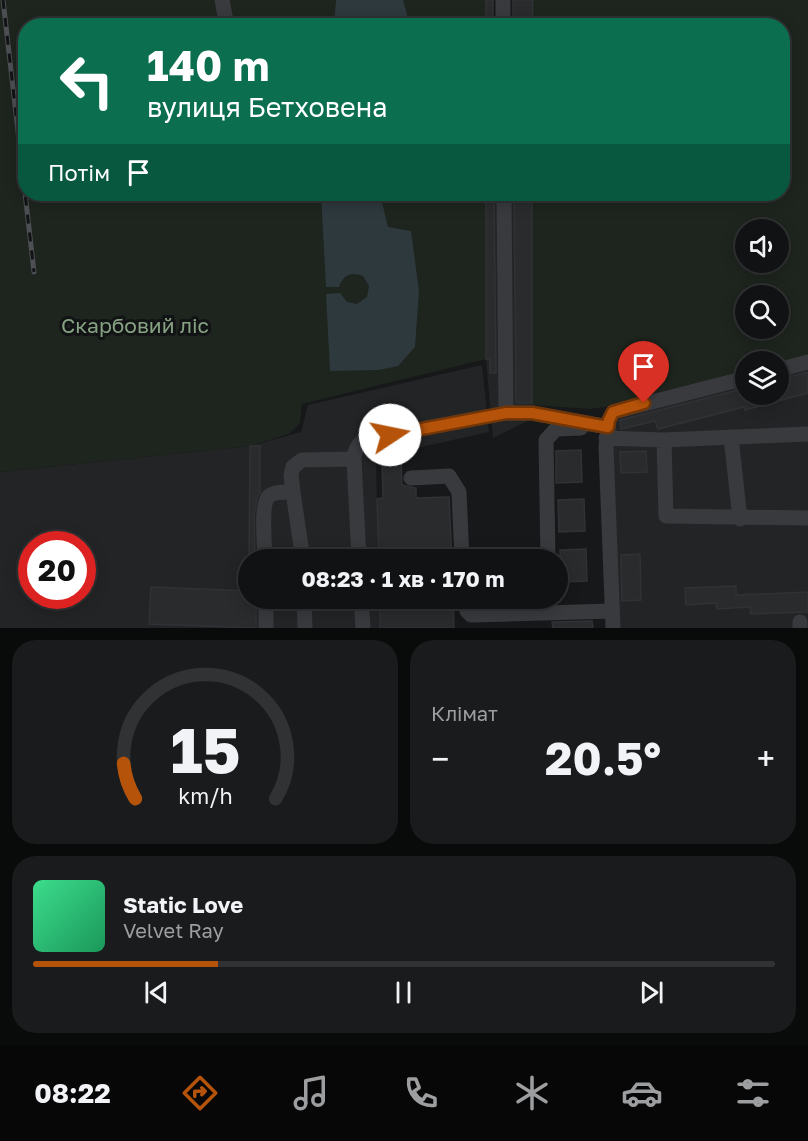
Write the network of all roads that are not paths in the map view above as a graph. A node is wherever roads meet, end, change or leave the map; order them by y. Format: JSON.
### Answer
{"nodes":[{"id":1,"x":222,"y":0,"type":"edge"},
{"id":2,"x":503,"y":0,"type":"edge"},
{"id":3,"x":225,"y":18,"type":"edge"},
{"id":4,"x":503,"y":18,"type":"edge"},
{"id":5,"x":504,"y":201,"type":"edge"},
{"id":6,"x":808,"y":362,"type":"edge"},
{"id":7,"x":789,"y":367,"type":"edge"},
{"id":8,"x":735,"y":381,"type":"edge"},
{"id":9,"x":506,"y":413,"type":"junction"},
{"id":10,"x":589,"y":424,"type":"junction"},
{"id":11,"x":607,"y":433,"type":"junction"},
{"id":12,"x":808,"y":434,"type":"edge"},
{"id":13,"x":731,"y":437,"type":"junction"},
{"id":14,"x":664,"y":440,"type":"junction"},
{"id":15,"x":354,"y":459,"type":"junction"},
{"id":16,"x":411,"y":478,"type":"dead end"},
{"id":17,"x":293,"y":492,"type":"junction"},
{"id":18,"x":808,"y":518,"type":"edge"},
{"id":19,"x":740,"y":519,"type":"junction"},
{"id":20,"x":265,"y":549,"type":"edge"},
{"id":21,"x":301,"y":549,"type":"edge"},
{"id":22,"x":358,"y":549,"type":"edge"},
{"id":23,"x":462,"y":549,"type":"edge"},
{"id":24,"x":548,"y":549,"type":"edge"},
{"id":25,"x":266,"y":609,"type":"edge"},
{"id":26,"x":304,"y":609,"type":"edge"},
{"id":27,"x":362,"y":609,"type":"edge"},
{"id":28,"x":467,"y":609,"type":"edge"},
{"id":29,"x":612,"y":611,"type":"junction"},
{"id":30,"x":266,"y":628,"type":"edge"},
{"id":31,"x":305,"y":628,"type":"edge"},
{"id":32,"x":363,"y":628,"type":"edge"},
{"id":33,"x":613,"y":628,"type":"edge"}],
"edges":[{"from":1,"to":3,"type":"street"},
{"from":2,"to":4,"type":"street"},
{"from":5,"to":9,"type":"street"},
{"from":6,"to":7,"type":"street"},
{"from":8,"to":11,"type":"street"},
{"from":9,"to":10,"type":"street"},
{"from":9,"to":15,"type":"street"},
{"from":10,"to":11,"type":"street"},
{"from":10,"to":24,"type":"street"},
{"from":11,"to":14,"type":"street"},
{"from":11,"to":29,"type":"street"},
{"from":12,"to":13,"type":"street"},
{"from":13,"to":14,"type":"street"},
{"from":13,"to":19,"type":"street"},
{"from":14,"to":19,"type":"street"},
{"from":15,"to":17,"type":"street"},
{"from":15,"to":22,"type":"street"},
{"from":16,"to":23,"type":"street"},
{"from":17,"to":20,"type":"street"},
{"from":17,"to":21,"type":"street"},
{"from":18,"to":19,"type":"street"},
{"from":25,"to":30,"type":"street"},
{"from":26,"to":31,"type":"street"},
{"from":27,"to":32,"type":"street"},
{"from":28,"to":29,"type":"street"},
{"from":29,"to":33,"type":"street"}]}
